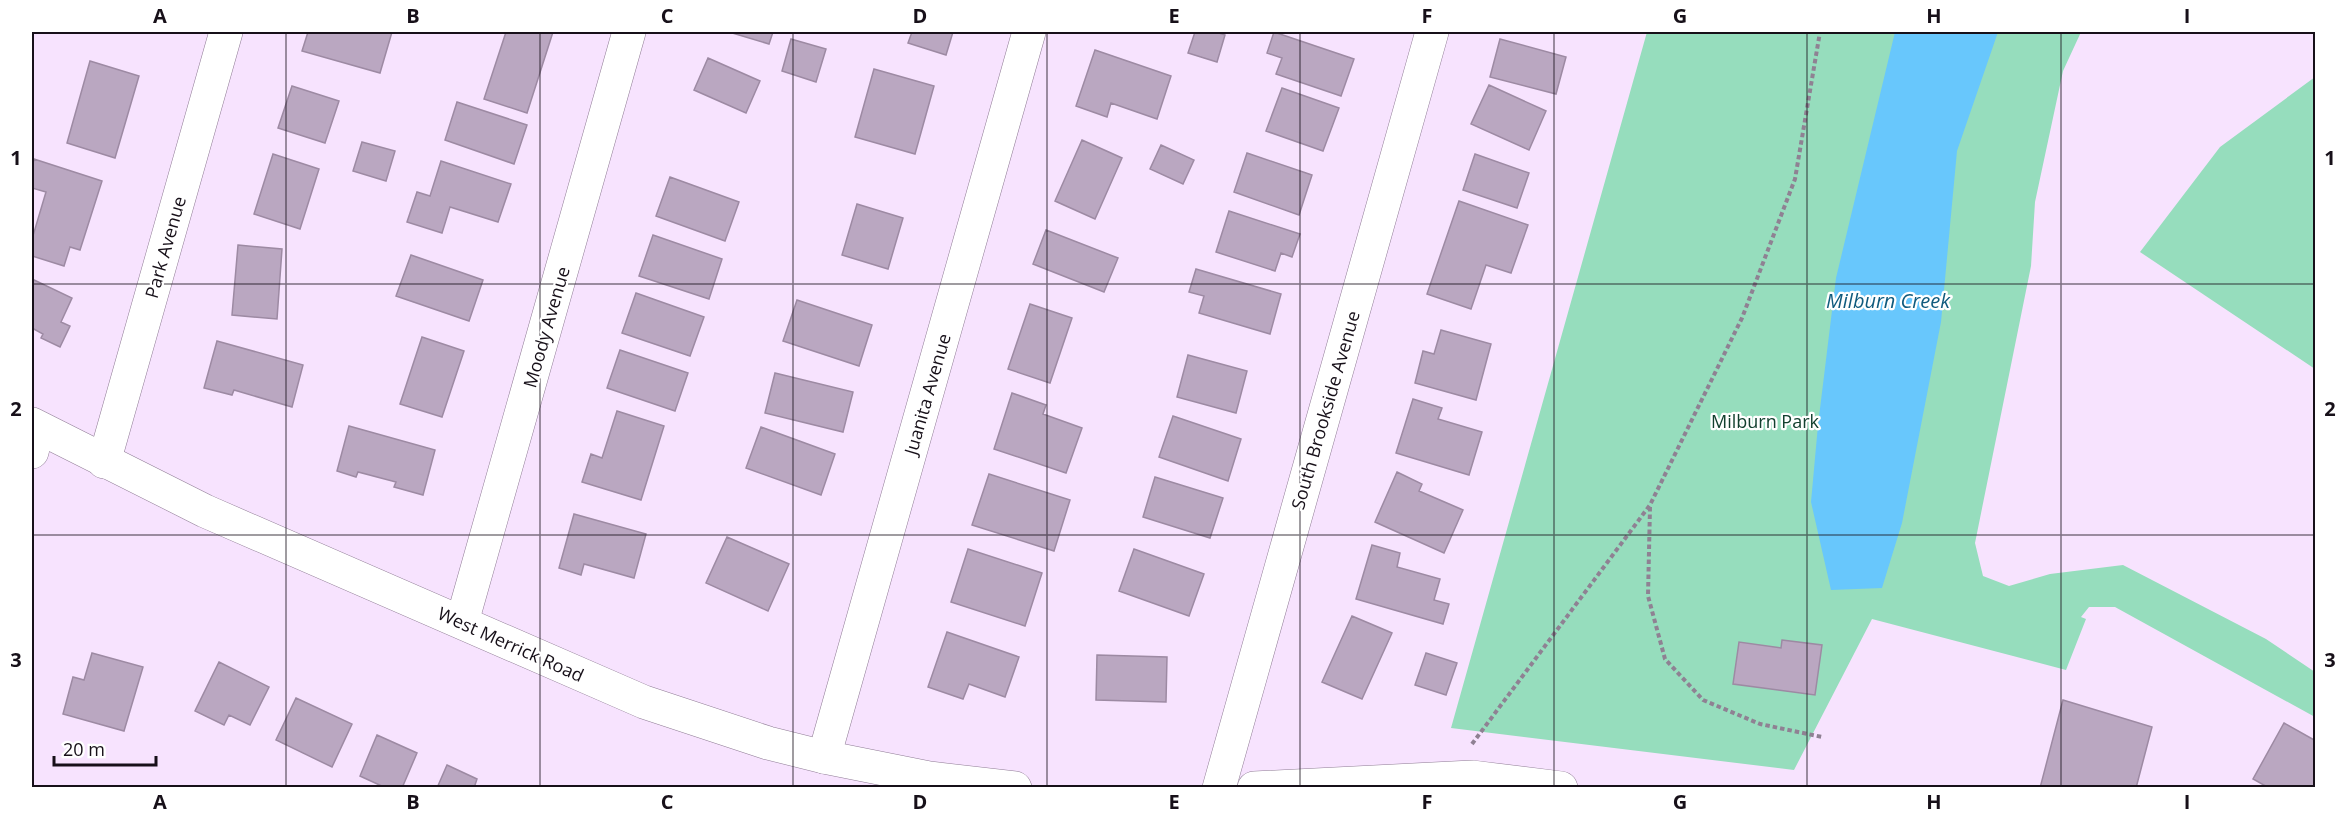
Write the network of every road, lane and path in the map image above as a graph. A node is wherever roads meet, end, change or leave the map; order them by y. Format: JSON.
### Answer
{"nodes":[{"id":1,"x":226,"y":32,"type":"edge"},
{"id":2,"x":629,"y":32,"type":"edge"},
{"id":3,"x":1029,"y":32,"type":"edge"},
{"id":4,"x":1432,"y":32,"type":"edge"},
{"id":5,"x":1820,"y":32,"type":"edge"},
{"id":6,"x":34,"y":435,"type":"edge"},
{"id":7,"x":104,"y":462,"type":"junction"},
{"id":8,"x":1650,"y":505,"type":"junction"},
{"id":9,"x":462,"y":622,"type":"junction"},
{"id":10,"x":1822,"y":737,"type":"dead end"},
{"id":11,"x":824,"y":758,"type":"junction"},
{"id":12,"x":1446,"y":778,"type":"junction"},
{"id":13,"x":1015,"y":788,"type":"edge"},
{"id":14,"x":1219,"y":788,"type":"edge"},
{"id":15,"x":1254,"y":788,"type":"edge"},
{"id":16,"x":1562,"y":788,"type":"edge"}],
"edges":[{"from":1,"to":7,"type":"street","name":"Park Avenue"},
{"from":2,"to":9,"type":"street","name":"Moody Avenue"},
{"from":3,"to":11,"type":"street","name":"Juanita Avenue"},
{"from":4,"to":14,"type":"street","name":"South Brookside Avenue"},
{"from":5,"to":8,"type":"path"},
{"from":6,"to":7,"type":"street","name":"West Merrick Road"},
{"from":7,"to":9,"type":"street","name":"West Merrick Road"},
{"from":8,"to":10,"type":"path"},
{"from":8,"to":12,"type":"path"},
{"from":9,"to":11,"type":"street","name":"West Merrick Road"},
{"from":11,"to":13,"type":"street","name":"West Merrick Road"},
{"from":12,"to":15,"type":"street"},
{"from":12,"to":16,"type":"street"}]}
